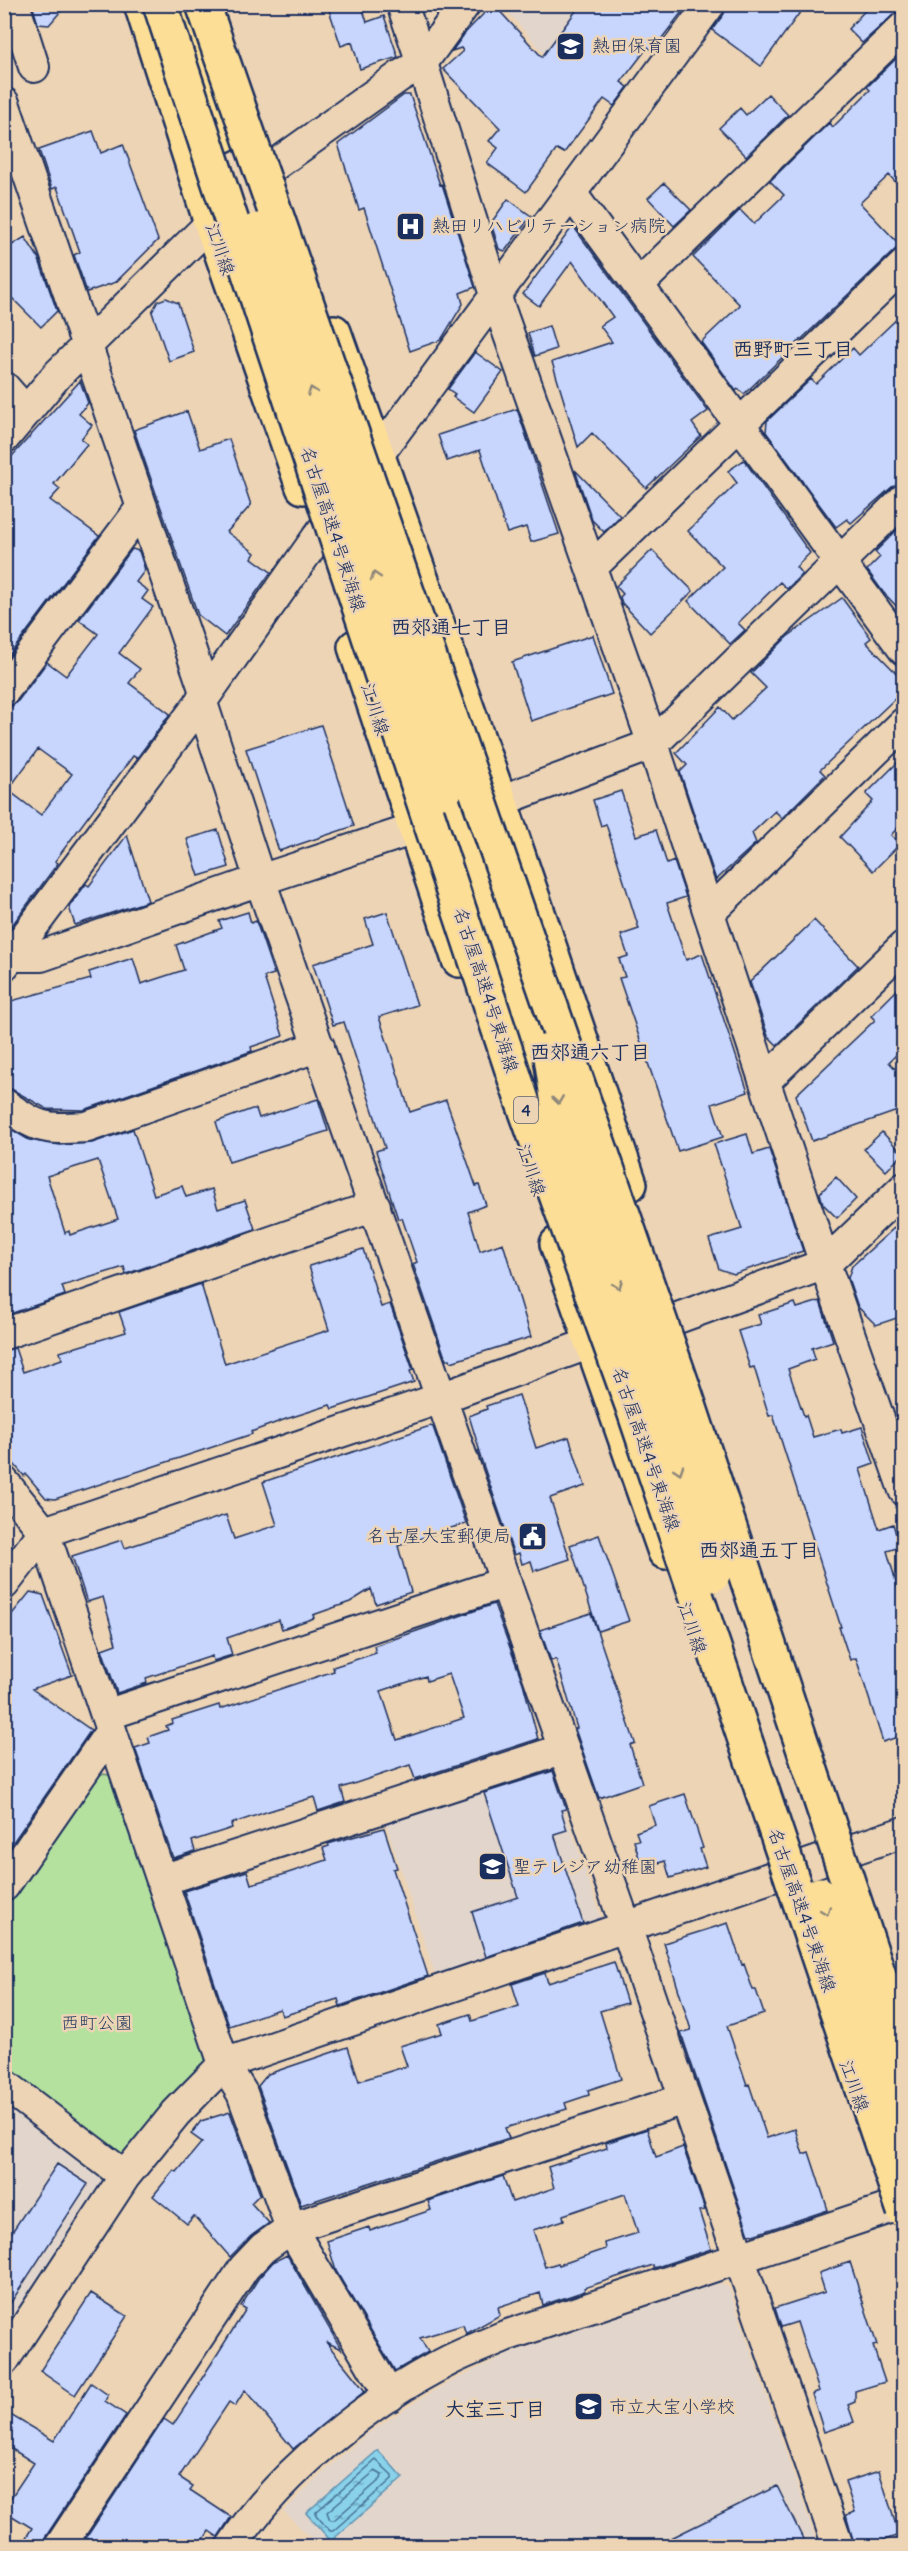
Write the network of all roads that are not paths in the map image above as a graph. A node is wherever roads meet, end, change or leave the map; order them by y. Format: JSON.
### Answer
{"nodes":[{"id":1,"x":14,"y":4,"type":"edge"},
{"id":2,"x":141,"y":4,"type":"edge"},
{"id":3,"x":160,"y":4,"type":"edge"},
{"id":4,"x":175,"y":4,"type":"edge"},
{"id":5,"x":203,"y":4,"type":"edge"},
{"id":6,"x":219,"y":4,"type":"edge"},
{"id":7,"x":402,"y":4,"type":"edge"},
{"id":8,"x":465,"y":4,"type":"edge"},
{"id":9,"x":710,"y":4,"type":"edge"},
{"id":10,"x":903,"y":27,"type":"edge"},
{"id":11,"x":422,"y":63,"type":"junction"},
{"id":12,"x":34,"y":67,"type":"dead end"},
{"id":13,"x":4,"y":103,"type":"edge"},
{"id":14,"x":275,"y":165,"type":"junction"},
{"id":15,"x":571,"y":193,"type":"junction"},
{"id":16,"x":211,"y":223,"type":"junction"},
{"id":17,"x":903,"y":265,"type":"edge"},
{"id":18,"x":638,"y":285,"type":"junction"},
{"id":19,"x":495,"y":295,"type":"junction"},
{"id":20,"x":87,"y":345,"type":"junction"},
{"id":21,"x":4,"y":387,"type":"edge"},
{"id":22,"x":26,"y":412,"type":"junction"},
{"id":23,"x":740,"y":424,"type":"junction"},
{"id":24,"x":4,"y":438,"type":"edge"},
{"id":25,"x":378,"y":455,"type":"junction"},
{"id":26,"x":903,"y":499,"type":"edge"},
{"id":27,"x":142,"y":507,"type":"junction"},
{"id":28,"x":403,"y":531,"type":"junction"},
{"id":29,"x":319,"y":535,"type":"junction"},
{"id":30,"x":839,"y":562,"type":"junction"},
{"id":31,"x":591,"y":568,"type":"junction"},
{"id":32,"x":903,"y":650,"type":"edge"},
{"id":33,"x":4,"y":691,"type":"edge"},
{"id":34,"x":204,"y":698,"type":"junction"},
{"id":35,"x":903,"y":723,"type":"edge"},
{"id":36,"x":653,"y":744,"type":"junction"},
{"id":37,"x":500,"y":801,"type":"junction"},
{"id":38,"x":414,"y":829,"type":"junction"},
{"id":39,"x":260,"y":880,"type":"junction"},
{"id":40,"x":709,"y":913,"type":"junction"},
{"id":41,"x":903,"y":946,"type":"edge"},
{"id":42,"x":8,"y":961,"type":"edge"},
{"id":43,"x":320,"y":1046,"type":"junction"},
{"id":44,"x":765,"y":1081,"type":"junction"},
{"id":45,"x":523,"y":1103,"type":"junction"},
{"id":46,"x":4,"y":1104,"type":"edge"},
{"id":47,"x":903,"y":1188,"type":"edge"},
{"id":48,"x":375,"y":1206,"type":"junction"},
{"id":49,"x":825,"y":1264,"type":"junction"},
{"id":50,"x":675,"y":1318,"type":"junction"},
{"id":51,"x":4,"y":1334,"type":"edge"},
{"id":52,"x":591,"y":1343,"type":"junction"},
{"id":53,"x":441,"y":1398,"type":"junction"},
{"id":54,"x":895,"y":1433,"type":"edge"},
{"id":55,"x":4,"y":1482,"type":"edge"},
{"id":56,"x":903,"y":1490,"type":"edge"},
{"id":57,"x":44,"y":1532,"type":"junction"},
{"id":58,"x":506,"y":1582,"type":"junction"},
{"id":59,"x":4,"y":1584,"type":"edge"},
{"id":60,"x":108,"y":1723,"type":"junction"},
{"id":61,"x":564,"y":1749,"type":"junction"},
{"id":62,"x":903,"y":1832,"type":"edge"},
{"id":63,"x":849,"y":1852,"type":"junction"},
{"id":64,"x":778,"y":1873,"type":"junction"},
{"id":65,"x":162,"y":1880,"type":"junction"},
{"id":66,"x":4,"y":1886,"type":"edge"},
{"id":67,"x":626,"y":1927,"type":"junction"},
{"id":68,"x":903,"y":2012,"type":"edge"},
{"id":69,"x":903,"y":2050,"type":"edge"},
{"id":70,"x":224,"y":2064,"type":"junction"},
{"id":71,"x":4,"y":2084,"type":"edge"},
{"id":72,"x":684,"y":2099,"type":"junction"},
{"id":73,"x":903,"y":2128,"type":"edge"},
{"id":74,"x":124,"y":2176,"type":"junction"},
{"id":75,"x":901,"y":2215,"type":"edge"},
{"id":76,"x":291,"y":2228,"type":"junction"},
{"id":77,"x":739,"y":2259,"type":"junction"},
{"id":78,"x":4,"y":2360,"type":"edge"},
{"id":79,"x":390,"y":2396,"type":"junction"},
{"id":80,"x":60,"y":2547,"type":"edge"},
{"id":81,"x":232,"y":2547,"type":"edge"},
{"id":82,"x":837,"y":2547,"type":"edge"}],
"edges":[{"from":1,"to":12,"type":"street"},
{"from":2,"to":16,"type":"main road","name":"江川線"},
{"from":3,"to":45,"type":"main road","name":"名古屋高速4号東海線","number":"4","bridge":true},
{"from":45,"to":4,"type":"main road","one_way":true,"bridge":true},
{"from":5,"to":69,"type":"main road","bridge":true},
{"from":6,"to":14,"type":"main road"},
{"from":7,"to":11,"type":"street"},
{"from":8,"to":11,"type":"street"},
{"from":9,"to":15,"type":"street"},
{"from":10,"to":18,"type":"street"},
{"from":11,"to":14,"type":"street"},
{"from":11,"to":19,"type":"street"},
{"from":13,"to":20,"type":"street"},
{"from":14,"to":25,"type":"main road"},
{"from":15,"to":18,"type":"street"},
{"from":15,"to":19,"type":"street"},
{"from":16,"to":20,"type":"street"},
{"from":16,"to":29,"type":"main road","name":"江川線"},
{"from":17,"to":23,"type":"street"},
{"from":18,"to":23,"type":"street"},
{"from":19,"to":25,"type":"street"},
{"from":19,"to":31,"type":"street"},
{"from":20,"to":22,"type":"street"},
{"from":20,"to":27,"type":"street"},
{"from":21,"to":22,"type":"street"},
{"from":22,"to":24,"type":"street"},
{"from":23,"to":30,"type":"street"},
{"from":23,"to":31,"type":"street"},
{"from":25,"to":28,"type":"main road"},
{"from":25,"to":29,"type":"street"},
{"from":26,"to":30,"type":"street"},
{"from":27,"to":33,"type":"street"},
{"from":27,"to":34,"type":"street"},
{"from":28,"to":37,"type":"main road"},
{"from":28,"to":73,"type":"main road","one_way":true,"bridge":true},
{"from":29,"to":34,"type":"street"},
{"from":29,"to":38,"type":"main road","name":"江川線"},
{"from":30,"to":32,"type":"street"},
{"from":30,"to":36,"type":"street"},
{"from":31,"to":36,"type":"street"},
{"from":34,"to":39,"type":"street"},
{"from":34,"to":42,"type":"street"},
{"from":35,"to":40,"type":"street"},
{"from":36,"to":37,"type":"street"},
{"from":36,"to":40,"type":"street"},
{"from":37,"to":50,"type":"main road"},
{"from":38,"to":39,"type":"street"},
{"from":38,"to":52,"type":"main road","name":"江川線"},
{"from":39,"to":42,"type":"street"},
{"from":39,"to":43,"type":"street"},
{"from":40,"to":44,"type":"street"},
{"from":41,"to":44,"type":"street"},
{"from":43,"to":46,"type":"street"},
{"from":43,"to":48,"type":"street"},
{"from":44,"to":49,"type":"street"},
{"from":45,"to":75,"type":"main road","name":"名古屋高速4号東海線","number":"4","bridge":true},
{"from":47,"to":49,"type":"street"},
{"from":48,"to":51,"type":"street"},
{"from":48,"to":53,"type":"street"},
{"from":49,"to":50,"type":"street"},
{"from":49,"to":54,"type":"street"},
{"from":50,"to":52,"type":"street"},
{"from":50,"to":63,"type":"main road"},
{"from":52,"to":53,"type":"street"},
{"from":52,"to":64,"type":"main road","name":"江川線"},
{"from":53,"to":57,"type":"street"},
{"from":53,"to":58,"type":"street"},
{"from":54,"to":56,"type":"street"},
{"from":55,"to":57,"type":"street"},
{"from":57,"to":59,"type":"street"},
{"from":57,"to":60,"type":"street"},
{"from":58,"to":60,"type":"street"},
{"from":58,"to":61,"type":"street"},
{"from":60,"to":65,"type":"street"},
{"from":60,"to":66,"type":"street"},
{"from":61,"to":65,"type":"street"},
{"from":61,"to":67,"type":"street"},
{"from":62,"to":63,"type":"street"},
{"from":63,"to":64,"type":"street"},
{"from":63,"to":68,"type":"main road"},
{"from":64,"to":67,"type":"street"},
{"from":64,"to":75,"type":"main road","name":"江川線"},
{"from":65,"to":70,"type":"street"},
{"from":67,"to":70,"type":"street"},
{"from":67,"to":72,"type":"street"},
{"from":70,"to":74,"type":"street"},
{"from":70,"to":76,"type":"street"},
{"from":71,"to":74,"type":"street"},
{"from":72,"to":76,"type":"street"},
{"from":72,"to":77,"type":"street"},
{"from":74,"to":78,"type":"street"},
{"from":75,"to":77,"type":"street"},
{"from":76,"to":79,"type":"street"},
{"from":76,"to":80,"type":"street"},
{"from":77,"to":79,"type":"street"},
{"from":77,"to":82,"type":"street"},
{"from":79,"to":81,"type":"street"}]}
